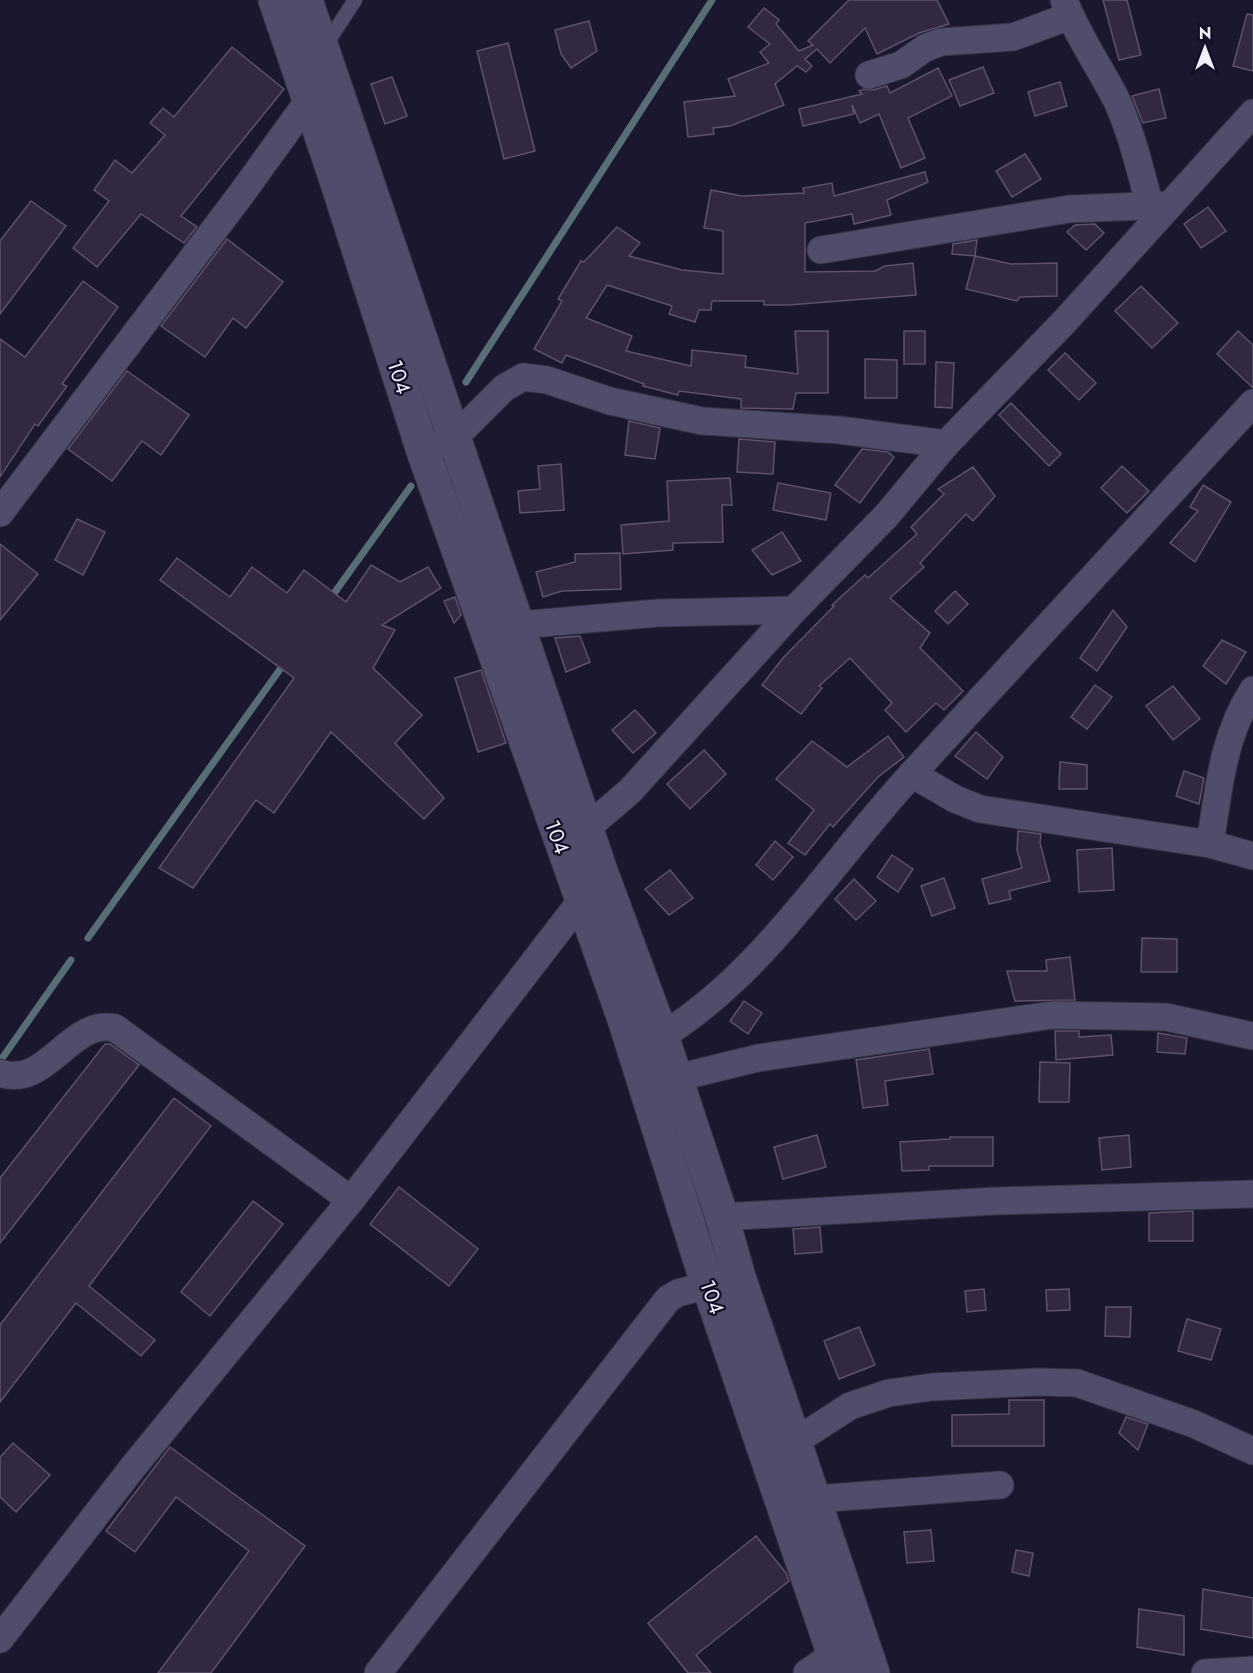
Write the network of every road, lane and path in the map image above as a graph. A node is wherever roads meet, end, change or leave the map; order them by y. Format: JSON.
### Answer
{"nodes":[{"id":1,"x":275,"y":0,"type":"edge"},
{"id":2,"x":306,"y":0,"type":"edge"},
{"id":3,"x":355,"y":0,"type":"edge"},
{"id":4,"x":1067,"y":8,"type":"edge"},
{"id":5,"x":322,"y":50,"type":"junction"},
{"id":6,"x":869,"y":75,"type":"dead end"},
{"id":7,"x":309,"y":100,"type":"junction"},
{"id":8,"x":1253,"y":113,"type":"edge"},
{"id":9,"x":1159,"y":205,"type":"junction"},
{"id":10,"x":821,"y":250,"type":"dead end"},
{"id":11,"x":1253,"y":403,"type":"edge"},
{"id":12,"x":453,"y":439,"type":"junction"},
{"id":13,"x":946,"y":444,"type":"junction"},
{"id":14,"x":423,"y":451,"type":"junction"},
{"id":15,"x":0,"y":513,"type":"edge"},
{"id":16,"x":795,"y":610,"type":"junction"},
{"id":17,"x":519,"y":625,"type":"junction"},
{"id":18,"x":1253,"y":690,"type":"edge"},
{"id":19,"x":912,"y":774,"type":"junction"},
{"id":20,"x":588,"y":827,"type":"junction"},
{"id":21,"x":1210,"y":844,"type":"junction"},
{"id":22,"x":1253,"y":856,"type":"edge"},
{"id":23,"x":601,"y":871,"type":"junction"},
{"id":24,"x":581,"y":903,"type":"junction"},
{"id":25,"x":662,"y":1036,"type":"junction"},
{"id":26,"x":1253,"y":1036,"type":"edge"},
{"id":27,"x":0,"y":1073,"type":"edge"},
{"id":28,"x":676,"y":1078,"type":"junction"},
{"id":29,"x":1253,"y":1194,"type":"edge"},
{"id":30,"x":351,"y":1200,"type":"junction"},
{"id":31,"x":722,"y":1217,"type":"junction"},
{"id":32,"x":739,"y":1277,"type":"junction"},
{"id":33,"x":708,"y":1284,"type":"junction"},
{"id":34,"x":796,"y":1441,"type":"junction"},
{"id":35,"x":1253,"y":1450,"type":"edge"},
{"id":36,"x":1000,"y":1485,"type":"dead end"},
{"id":37,"x":815,"y":1499,"type":"junction"},
{"id":38,"x":0,"y":1639,"type":"edge"},
{"id":39,"x":837,"y":1664,"type":"edge"},
{"id":40,"x":1253,"y":1670,"type":"edge"},
{"id":41,"x":378,"y":1673,"type":"edge"},
{"id":42,"x":807,"y":1673,"type":"edge"},
{"id":43,"x":873,"y":1673,"type":"edge"},
{"id":44,"x":1205,"y":1673,"type":"edge"}],
"edges":[{"from":1,"to":7,"type":"street","name":"104"},
{"from":2,"to":5,"type":"street"},
{"from":3,"to":5,"type":"lane"},
{"from":4,"to":6,"type":"street"},
{"from":4,"to":9,"type":"street"},
{"from":5,"to":12,"type":"street"},
{"from":7,"to":14,"type":"street","name":"104"},
{"from":7,"to":15,"type":"street"},
{"from":8,"to":9,"type":"street"},
{"from":9,"to":10,"type":"street"},
{"from":9,"to":13,"type":"street"},
{"from":11,"to":19,"type":"street"},
{"from":12,"to":13,"type":"street"},
{"from":12,"to":14,"type":"street"},
{"from":12,"to":17,"type":"street"},
{"from":13,"to":16,"type":"street"},
{"from":14,"to":24,"type":"street","name":"104"},
{"from":16,"to":17,"type":"street"},
{"from":16,"to":20,"type":"street"},
{"from":17,"to":20,"type":"street"},
{"from":18,"to":21,"type":"street"},
{"from":19,"to":21,"type":"street"},
{"from":19,"to":25,"type":"street"},
{"from":20,"to":23,"type":"street"},
{"from":21,"to":22,"type":"street"},
{"from":23,"to":24,"type":"street"},
{"from":23,"to":25,"type":"street"},
{"from":24,"to":30,"type":"street"},
{"from":24,"to":33,"type":"street","name":"104"},
{"from":25,"to":28,"type":"street"},
{"from":26,"to":28,"type":"street"},
{"from":27,"to":30,"type":"street"},
{"from":28,"to":31,"type":"street"},
{"from":29,"to":31,"type":"street"},
{"from":30,"to":38,"type":"street"},
{"from":31,"to":32,"type":"street"},
{"from":32,"to":33,"type":"street"},
{"from":32,"to":34,"type":"street"},
{"from":33,"to":39,"type":"street","name":"104"},
{"from":33,"to":41,"type":"street"},
{"from":34,"to":35,"type":"street"},
{"from":34,"to":37,"type":"street"},
{"from":36,"to":37,"type":"street"},
{"from":37,"to":43,"type":"street"},
{"from":39,"to":42,"type":"street"},
{"from":40,"to":44,"type":"street"}]}
